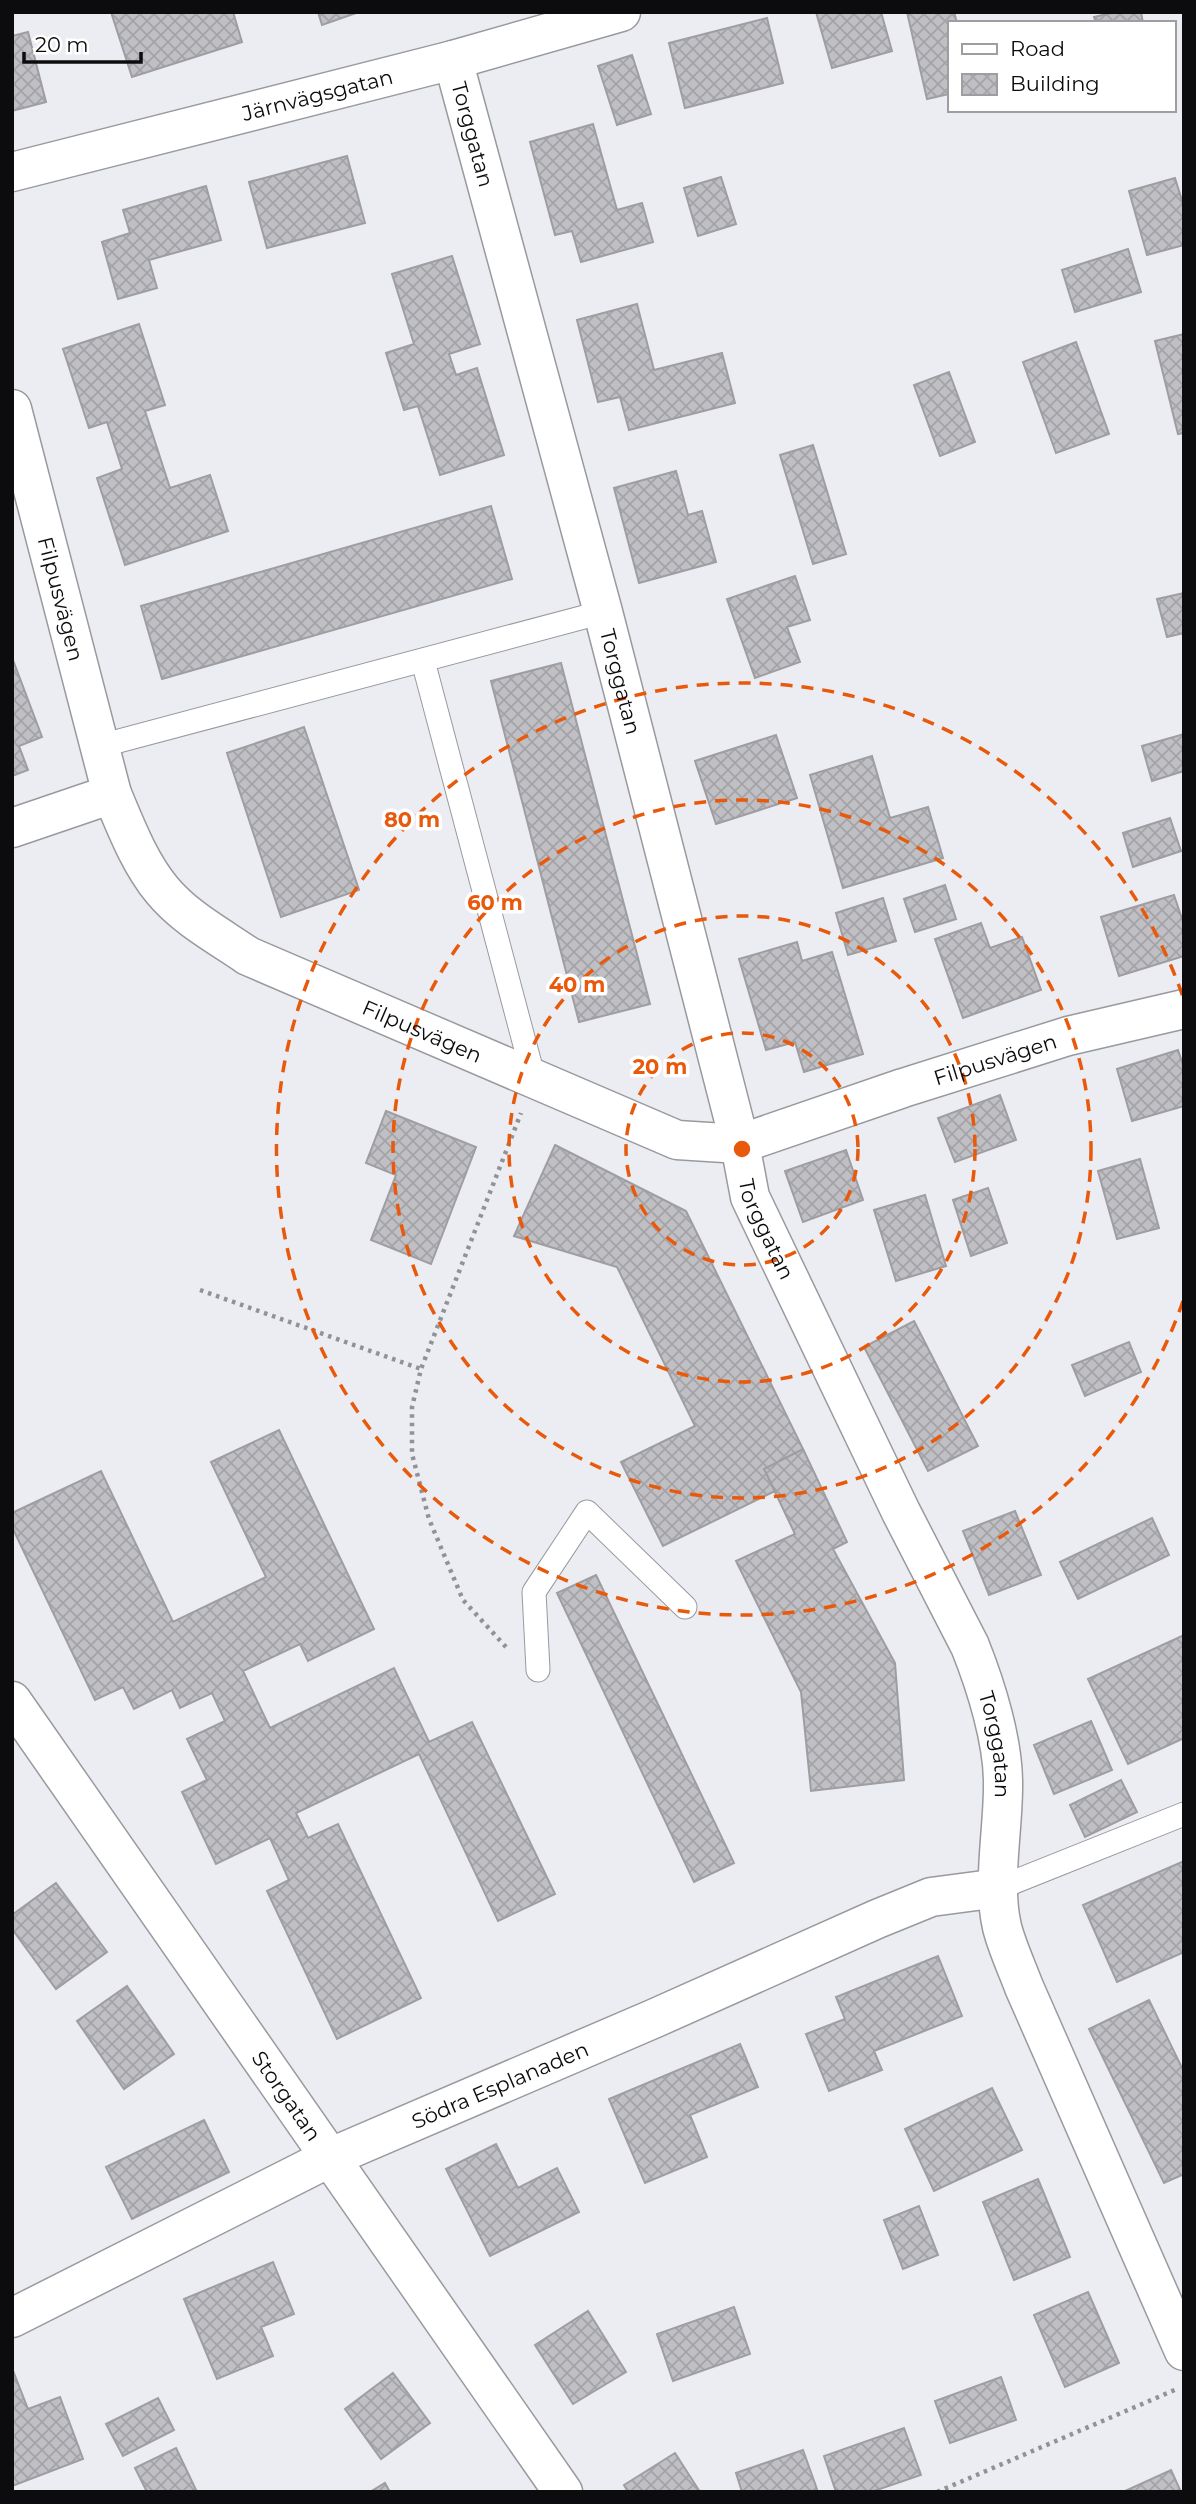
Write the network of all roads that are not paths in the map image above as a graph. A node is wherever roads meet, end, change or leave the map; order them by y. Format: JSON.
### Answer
{"nodes":[{"id":1,"x":621,"y":12,"type":"edge"},
{"id":2,"x":453,"y":60,"type":"junction"},
{"id":3,"x":12,"y":172,"type":"edge"},
{"id":4,"x":12,"y":409,"type":"edge"},
{"id":5,"x":603,"y":612,"type":"junction"},
{"id":6,"x":423,"y":661,"type":"junction"},
{"id":7,"x":100,"y":747,"type":"junction"},
{"id":8,"x":112,"y":794,"type":"junction"},
{"id":9,"x":12,"y":828,"type":"edge"},
{"id":10,"x":1184,"y":1009,"type":"edge"},
{"id":11,"x":534,"y":1079,"type":"junction"},
{"id":12,"x":740,"y":1144,"type":"junction"},
{"id":13,"x":685,"y":1607,"type":"dead end"},
{"id":14,"x":538,"y":1670,"type":"road end"},
{"id":15,"x":12,"y":1701,"type":"edge"},
{"id":16,"x":1184,"y":1814,"type":"edge"},
{"id":17,"x":999,"y":1888,"type":"junction"},
{"id":18,"x":329,"y":2158,"type":"junction"},
{"id":19,"x":12,"y":2318,"type":"edge"},
{"id":20,"x":1184,"y":2351,"type":"edge"},
{"id":21,"x":562,"y":2492,"type":"edge"}],
"edges":[{"from":1,"to":2,"type":"street","name":"Järnvägsgatan"},
{"from":2,"to":3,"type":"street","name":"Järnvägsgatan"},
{"from":2,"to":5,"type":"street","name":"Torggatan"},
{"from":4,"to":7,"type":"street","name":"Filpusvägen"},
{"from":5,"to":6,"type":"lane"},
{"from":5,"to":12,"type":"street","name":"Torggatan"},
{"from":6,"to":7,"type":"lane"},
{"from":6,"to":11,"type":"lane"},
{"from":7,"to":8,"type":"street","name":"Filpusvägen"},
{"from":8,"to":9,"type":"street"},
{"from":8,"to":11,"type":"street","name":"Filpusvägen"},
{"from":10,"to":12,"type":"street","name":"Filpusvägen"},
{"from":11,"to":12,"type":"street","name":"Filpusvägen"},
{"from":12,"to":17,"type":"street","name":"Torggatan"},
{"from":13,"to":14,"type":"lane"},
{"from":15,"to":18,"type":"street","name":"Storgatan"},
{"from":16,"to":17,"type":"lane"},
{"from":17,"to":18,"type":"street","name":"Södra Esplanaden"},
{"from":17,"to":20,"type":"street","name":"Torggatan"},
{"from":18,"to":19,"type":"street","name":"Södra Esplanaden"},
{"from":18,"to":21,"type":"street","name":"Storgatan"}]}
